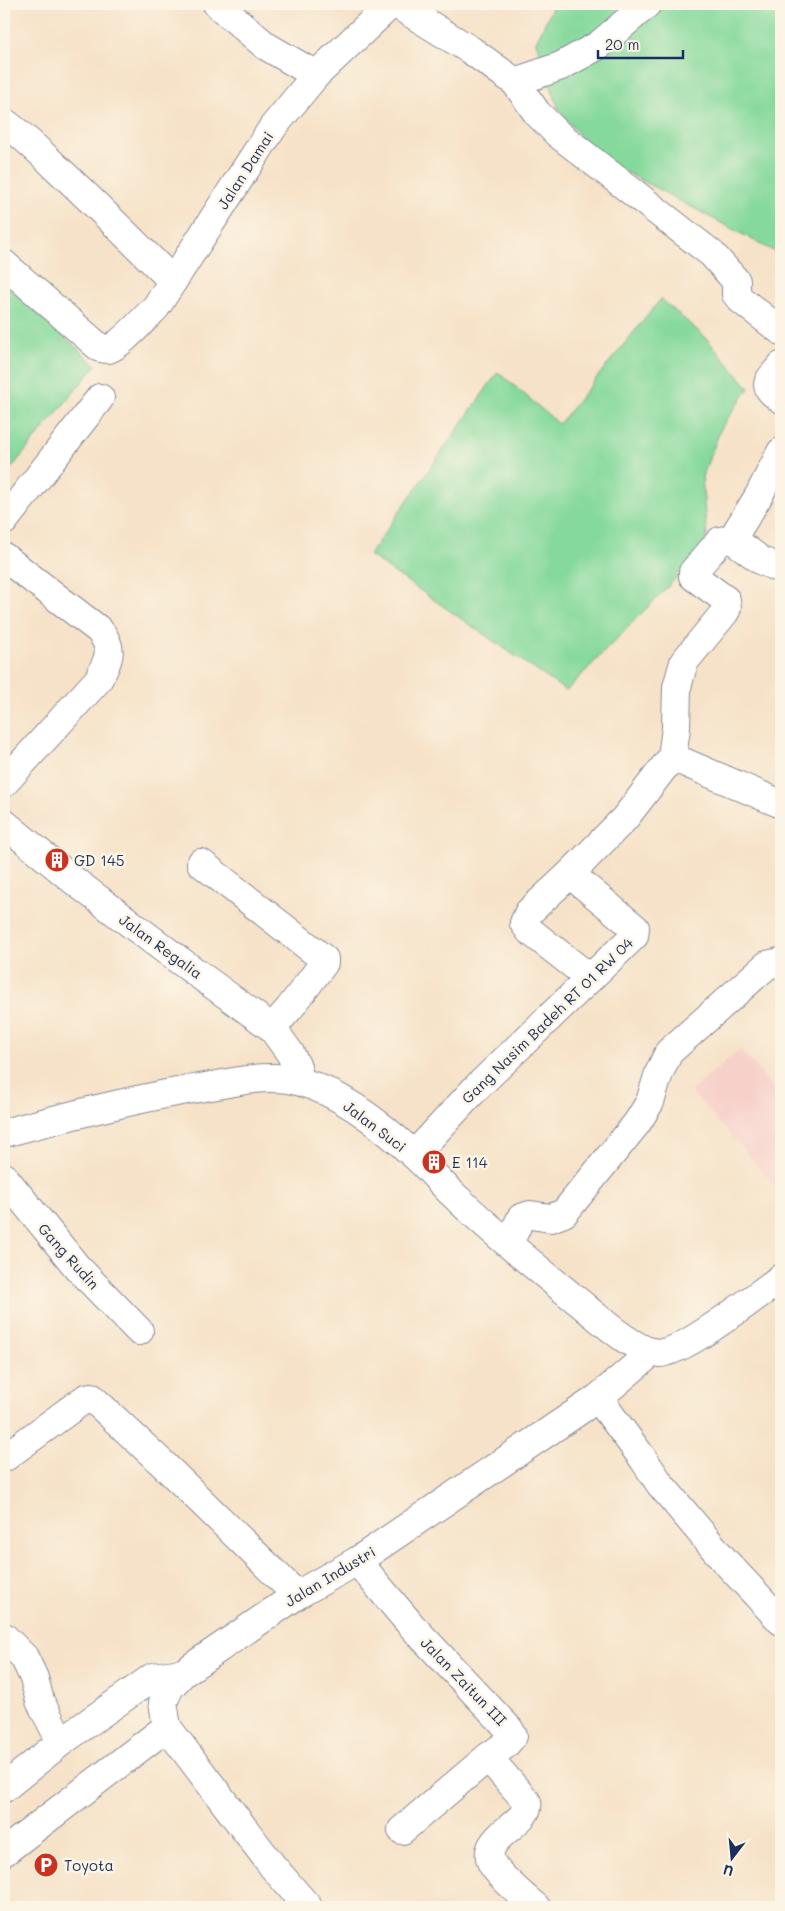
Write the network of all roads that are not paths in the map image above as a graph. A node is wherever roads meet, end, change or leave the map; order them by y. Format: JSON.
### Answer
{"nodes":[{"id":1,"x":216,"y":4,"type":"edge"},
{"id":2,"x":391,"y":4,"type":"edge"},
{"id":3,"x":396,"y":4,"type":"edge"},
{"id":4,"x":647,"y":4,"type":"edge"},
{"id":5,"x":316,"y":75,"type":"junction"},
{"id":6,"x":515,"y":82,"type":"junction"},
{"id":7,"x":4,"y":122,"type":"edge"},
{"id":8,"x":4,"y":264,"type":"edge"},
{"id":9,"x":173,"y":281,"type":"junction"},
{"id":10,"x":781,"y":330,"type":"edge"},
{"id":11,"x":781,"y":366,"type":"edge"},
{"id":12,"x":100,"y":398,"type":"dead end"},
{"id":13,"x":781,"y":399,"type":"edge"},
{"id":14,"x":781,"y":452,"type":"edge"},
{"id":15,"x":5,"y":518,"type":"edge"},
{"id":16,"x":732,"y":539,"type":"junction"},
{"id":17,"x":4,"y":557,"type":"edge"},
{"id":18,"x":781,"y":569,"type":"edge"},
{"id":19,"x":672,"y":757,"type":"junction"},
{"id":20,"x":4,"y":784,"type":"edge"},
{"id":21,"x":781,"y":804,"type":"edge"},
{"id":22,"x":4,"y":823,"type":"edge"},
{"id":23,"x":201,"y":863,"type":"dead end"},
{"id":24,"x":570,"y":874,"type":"junction"},
{"id":25,"x":781,"y":962,"type":"edge"},
{"id":26,"x":590,"y":978,"type":"junction"},
{"id":27,"x":272,"y":1028,"type":"junction"},
{"id":28,"x":300,"y":1081,"type":"junction"},
{"id":29,"x":4,"y":1133,"type":"edge"},
{"id":30,"x":414,"y":1155,"type":"junction"},
{"id":31,"x":4,"y":1177,"type":"edge"},
{"id":32,"x":509,"y":1243,"type":"junction"},
{"id":33,"x":781,"y":1278,"type":"edge"},
{"id":34,"x":139,"y":1331,"type":"dead end"},
{"id":35,"x":652,"y":1352,"type":"junction"},
{"id":36,"x":598,"y":1398,"type":"junction"},
{"id":37,"x":4,"y":1458,"type":"edge"},
{"id":38,"x":357,"y":1561,"type":"junction"},
{"id":39,"x":297,"y":1595,"type":"junction"},
{"id":40,"x":781,"y":1621,"type":"edge"},
{"id":41,"x":4,"y":1637,"type":"edge"},
{"id":42,"x":183,"y":1673,"type":"junction"},
{"id":43,"x":167,"y":1727,"type":"junction"},
{"id":44,"x":61,"y":1742,"type":"junction"},
{"id":45,"x":488,"y":1758,"type":"junction"},
{"id":46,"x":4,"y":1788,"type":"edge"},
{"id":47,"x":402,"y":1830,"type":"dead end"},
{"id":48,"x":4,"y":1852,"type":"edge"},
{"id":49,"x":533,"y":1906,"type":"edge"},
{"id":50,"x":308,"y":1907,"type":"edge"}],
"edges":[{"from":1,"to":5,"type":"street"},
{"from":2,"to":5,"type":"street","name":"Jalan Damai"},
{"from":3,"to":6,"type":"street"},
{"from":4,"to":6,"type":"street"},
{"from":5,"to":9,"type":"street","name":"Jalan Damai"},
{"from":6,"to":10,"type":"street"},
{"from":7,"to":9,"type":"street"},
{"from":8,"to":9,"type":"street","name":"Jalan Damai"},
{"from":11,"to":13,"type":"street"},
{"from":12,"to":15,"type":"street"},
{"from":14,"to":16,"type":"street"},
{"from":16,"to":18,"type":"street"},
{"from":16,"to":19,"type":"street"},
{"from":17,"to":20,"type":"street"},
{"from":19,"to":21,"type":"street"},
{"from":19,"to":24,"type":"street"},
{"from":22,"to":27,"type":"street","name":"Jalan Regalia"},
{"from":23,"to":27,"type":"street"},
{"from":24,"to":26,"type":"street"},
{"from":24,"to":26,"type":"street","name":"Gang Nasim Badeh RT 01 RW 04"},
{"from":25,"to":32,"type":"street"},
{"from":26,"to":30,"type":"street","name":"Gang Nasim Badeh RT 01 RW 04"},
{"from":27,"to":28,"type":"street","name":"Jalan Regalia"},
{"from":28,"to":29,"type":"street","name":"Jalan Suci"},
{"from":28,"to":30,"type":"street","name":"Jalan Suci"},
{"from":30,"to":32,"type":"street","name":"Jalan Suci"},
{"from":31,"to":34,"type":"street","name":"Gang Rudin"},
{"from":32,"to":35,"type":"street","name":"Jalan Suci"},
{"from":33,"to":35,"type":"street"},
{"from":35,"to":36,"type":"street","name":"Jalan Industri"},
{"from":36,"to":38,"type":"street","name":"Jalan Industri"},
{"from":36,"to":40,"type":"street"},
{"from":37,"to":39,"type":"street"},
{"from":38,"to":39,"type":"street","name":"Jalan Industri"},
{"from":38,"to":45,"type":"street","name":"Jalan Zaitun III"},
{"from":39,"to":42,"type":"street","name":"Jalan Industri"},
{"from":41,"to":44,"type":"street"},
{"from":42,"to":43,"type":"street"},
{"from":42,"to":44,"type":"street","name":"Jalan Industri"},
{"from":43,"to":48,"type":"street"},
{"from":43,"to":50,"type":"street"},
{"from":44,"to":46,"type":"street","name":"Jalan Industri"},
{"from":45,"to":47,"type":"street","name":"Jalan Zaitun III"},
{"from":45,"to":49,"type":"street"}]}
